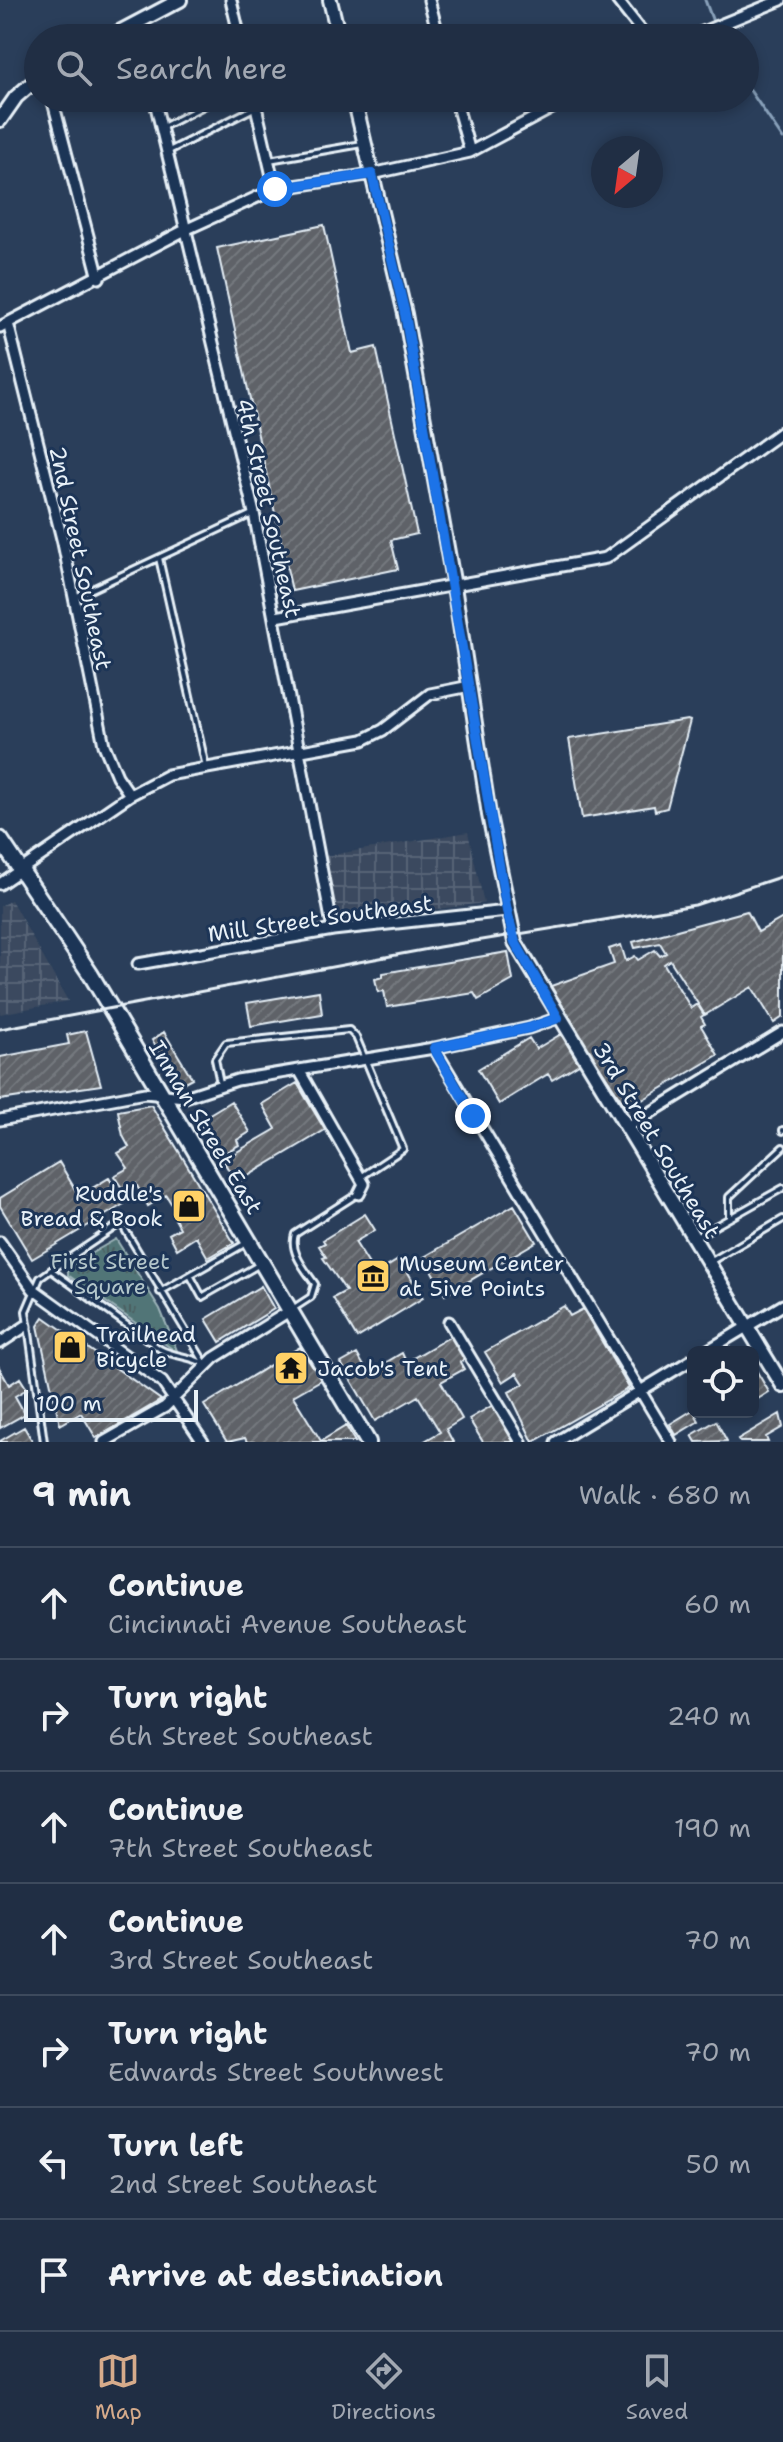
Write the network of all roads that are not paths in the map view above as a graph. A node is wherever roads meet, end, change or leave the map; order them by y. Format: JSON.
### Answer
{"nodes":[{"id":1,"x":231,"y":0,"type":"edge"},
{"id":2,"x":330,"y":0,"type":"edge"},
{"id":3,"x":429,"y":0,"type":"edge"},
{"id":4,"x":617,"y":0,"type":"edge"},
{"id":5,"x":781,"y":0,"type":"edge"},
{"id":6,"x":176,"y":1,"type":"edge"},
{"id":7,"x":137,"y":23,"type":"edge"},
{"id":8,"x":237,"y":24,"type":"edge"},
{"id":9,"x":336,"y":24,"type":"edge"},
{"id":10,"x":435,"y":24,"type":"edge"},
{"id":11,"x":636,"y":24,"type":"edge"},
{"id":12,"x":722,"y":24,"type":"edge"},
{"id":13,"x":24,"y":90,"type":"edge"},
{"id":14,"x":56,"y":112,"type":"edge"},
{"id":15,"x":157,"y":112,"type":"edge"},
{"id":16,"x":192,"y":112,"type":"edge"},
{"id":17,"x":237,"y":112,"type":"edge"},
{"id":18,"x":257,"y":112,"type":"edge"},
{"id":19,"x":357,"y":112,"type":"edge"},
{"id":20,"x":459,"y":112,"type":"edge"},
{"id":21,"x":545,"y":112,"type":"edge"},
{"id":22,"x":0,"y":120,"type":"edge"},
{"id":23,"x":161,"y":128,"type":"junction"},
{"id":24,"x":365,"y":143,"type":"junction"},
{"id":25,"x":167,"y":152,"type":"junction"},
{"id":26,"x":470,"y":152,"type":"junction"},
{"id":27,"x":269,"y":160,"type":"junction"},
{"id":28,"x":372,"y":174,"type":"junction"},
{"id":29,"x":275,"y":189,"type":"junction"},
{"id":30,"x":185,"y":230,"type":"junction"},
{"id":31,"x":99,"y":278,"type":"junction"},
{"id":32,"x":4,"y":325,"type":"edge"},
{"id":33,"x":783,"y":431,"type":"edge"},
{"id":34,"x":254,"y":513,"type":"junction"},
{"id":35,"x":159,"y":558,"type":"junction"},
{"id":36,"x":454,"y":586,"type":"junction"},
{"id":37,"x":72,"y":598,"type":"junction"},
{"id":38,"x":276,"y":617,"type":"junction"},
{"id":39,"x":470,"y":686,"type":"junction"},
{"id":40,"x":301,"y":749,"type":"junction"},
{"id":41,"x":206,"y":767,"type":"junction"},
{"id":42,"x":130,"y":795,"type":"junction"},
{"id":43,"x":0,"y":839,"type":"edge"},
{"id":44,"x":21,"y":869,"type":"junction"},
{"id":45,"x":0,"y":884,"type":"edge"},
{"id":46,"x":507,"y":911,"type":"junction"},
{"id":47,"x":333,"y":930,"type":"junction"},
{"id":48,"x":138,"y":964,"type":"dead end"},
{"id":49,"x":558,"y":1018,"type":"junction"},
{"id":50,"x":783,"y":1032,"type":"edge"},
{"id":51,"x":434,"y":1048,"type":"junction"},
{"id":52,"x":363,"y":1059,"type":"junction"},
{"id":53,"x":299,"y":1070,"type":"junction"},
{"id":54,"x":221,"y":1085,"type":"junction"},
{"id":55,"x":164,"y":1097,"type":"junction"},
{"id":56,"x":0,"y":1120,"type":"edge"},
{"id":57,"x":627,"y":1127,"type":"junction"},
{"id":58,"x":783,"y":1147,"type":"edge"},
{"id":59,"x":361,"y":1177,"type":"junction"},
{"id":60,"x":783,"y":1188,"type":"edge"},
{"id":61,"x":359,"y":1194,"type":"joint"},
{"id":62,"x":729,"y":1218,"type":"junction"},
{"id":63,"x":783,"y":1219,"type":"edge"},
{"id":64,"x":693,"y":1238,"type":"junction"},
{"id":65,"x":250,"y":1241,"type":"junction"},
{"id":66,"x":0,"y":1242,"type":"edge"},
{"id":67,"x":262,"y":1262,"type":"junction"},
{"id":68,"x":708,"y":1264,"type":"junction"},
{"id":69,"x":51,"y":1270,"type":"junction"},
{"id":70,"x":190,"y":1275,"type":"junction"},
{"id":71,"x":33,"y":1289,"type":"junction"},
{"id":72,"x":160,"y":1292,"type":"junction"},
{"id":73,"x":783,"y":1305,"type":"edge"},
{"id":74,"x":291,"y":1310,"type":"junction"},
{"id":75,"x":449,"y":1322,"type":"dead end"},
{"id":76,"x":26,"y":1326,"type":"junction"},
{"id":77,"x":747,"y":1327,"type":"junction"},
{"id":78,"x":0,"y":1343,"type":"edge"},
{"id":79,"x":715,"y":1346,"type":"edge"},
{"id":80,"x":687,"y":1363,"type":"edge"},
{"id":81,"x":206,"y":1365,"type":"junction"},
{"id":82,"x":783,"y":1386,"type":"edge"},
{"id":83,"x":639,"y":1391,"type":"junction"},
{"id":84,"x":175,"y":1399,"type":"junction"},
{"id":85,"x":44,"y":1442,"type":"edge"},
{"id":86,"x":104,"y":1442,"type":"edge"},
{"id":87,"x":203,"y":1442,"type":"edge"},
{"id":88,"x":368,"y":1442,"type":"edge"},
{"id":89,"x":521,"y":1442,"type":"edge"},
{"id":90,"x":556,"y":1442,"type":"edge"},
{"id":91,"x":671,"y":1442,"type":"edge"}],
"edges":[{"from":1,"to":8,"type":"street"},
{"from":2,"to":9,"type":"street"},
{"from":3,"to":10,"type":"street"},
{"from":4,"to":11,"type":"street"},
{"from":5,"to":12,"type":"street"},
{"from":6,"to":7,"type":"street"},
{"from":13,"to":22,"type":"street"},
{"from":14,"to":31,"type":"street"},
{"from":15,"to":23,"type":"street","name":"4th Street Southeast"},
{"from":16,"to":23,"type":"lane"},
{"from":17,"to":25,"type":"lane"},
{"from":18,"to":27,"type":"street"},
{"from":19,"to":24,"type":"street","name":"3rd Street Southeast"},
{"from":20,"to":26,"type":"street"},
{"from":21,"to":26,"type":"street"},
{"from":23,"to":25,"type":"street","name":"4th Street Southeast"},
{"from":24,"to":27,"type":"lane"},
{"from":24,"to":28,"type":"street","name":"3rd Street Southeast"},
{"from":25,"to":30,"type":"street","name":"4th Street Southeast"},
{"from":26,"to":28,"type":"street"},
{"from":27,"to":29,"type":"street"},
{"from":28,"to":29,"type":"street"},
{"from":28,"to":36,"type":"street","name":"3rd Street Southeast"},
{"from":29,"to":30,"type":"street"},
{"from":30,"to":31,"type":"street"},
{"from":30,"to":34,"type":"street","name":"4th Street Southeast"},
{"from":31,"to":32,"type":"street"},
{"from":32,"to":37,"type":"street","name":"2nd Street Southeast"},
{"from":33,"to":36,"type":"street"},
{"from":34,"to":35,"type":"lane"},
{"from":34,"to":38,"type":"street","name":"4th Street Southeast"},
{"from":35,"to":37,"type":"lane"},
{"from":35,"to":41,"type":"lane"},
{"from":36,"to":38,"type":"street"},
{"from":36,"to":39,"type":"street","name":"3rd Street Southeast"},
{"from":37,"to":42,"type":"street","name":"2nd Street Southeast"},
{"from":38,"to":40,"type":"street","name":"4th Street Southeast"},
{"from":39,"to":40,"type":"street"},
{"from":39,"to":46,"type":"street","name":"3rd Street Southeast"},
{"from":40,"to":41,"type":"street"},
{"from":40,"to":47,"type":"street","name":"4th Street Southeast"},
{"from":41,"to":42,"type":"street"},
{"from":42,"to":44,"type":"street"},
{"from":43,"to":44,"type":"main road","name":"Inman Street East"},
{"from":44,"to":45,"type":"street"},
{"from":44,"to":55,"type":"main road","name":"Inman Street East"},
{"from":46,"to":47,"type":"street","name":"Mill Street Southeast"},
{"from":46,"to":49,"type":"street","name":"3rd Street Southeast"},
{"from":47,"to":48,"type":"street","name":"Mill Street Southeast"},
{"from":49,"to":51,"type":"street"},
{"from":49,"to":57,"type":"street","name":"3rd Street Southeast"},
{"from":50,"to":57,"type":"street"},
{"from":51,"to":52,"type":"street"},
{"from":51,"to":83,"type":"street"},
{"from":52,"to":53,"type":"street"},
{"from":52,"to":54,"type":"lane"},
{"from":52,"to":59,"type":"lane"},
{"from":53,"to":54,"type":"street"},
{"from":53,"to":59,"type":"street"},
{"from":54,"to":55,"type":"street"},
{"from":55,"to":56,"type":"street"},
{"from":55,"to":65,"type":"main road","name":"Inman Street East"},
{"from":57,"to":64,"type":"street","name":"3rd Street Southeast"},
{"from":58,"to":62,"type":"lane"},
{"from":59,"to":61,"type":"street"},
{"from":60,"to":62,"type":"lane"},
{"from":61,"to":74,"type":"lane"},
{"from":62,"to":64,"type":"lane"},
{"from":63,"to":68,"type":"lane"},
{"from":64,"to":68,"type":"street","name":"3rd Street Southeast"},
{"from":65,"to":67,"type":"main road","name":"Inman Street East"},
{"from":65,"to":70,"type":"lane"},
{"from":66,"to":71,"type":"street"},
{"from":67,"to":70,"type":"lane"},
{"from":67,"to":74,"type":"main road","name":"Inman Street East"},
{"from":68,"to":77,"type":"street","name":"3rd Street Southeast"},
{"from":69,"to":71,"type":"lane"},
{"from":69,"to":72,"type":"lane"},
{"from":69,"to":81,"type":"lane"},
{"from":70,"to":72,"type":"lane"},
{"from":71,"to":76,"type":"lane"},
{"from":71,"to":84,"type":"street"},
{"from":72,"to":81,"type":"lane"},
{"from":73,"to":77,"type":"street"},
{"from":74,"to":81,"type":"street"},
{"from":74,"to":88,"type":"main road","name":"Inman Street East"},
{"from":75,"to":89,"type":"street"},
{"from":76,"to":78,"type":"street"},
{"from":76,"to":85,"type":"lane"},
{"from":77,"to":79,"type":"street"},
{"from":77,"to":82,"type":"street","name":"3rd Street Southeast"},
{"from":80,"to":83,"type":"street"},
{"from":81,"to":84,"type":"street"},
{"from":83,"to":90,"type":"street"},
{"from":83,"to":91,"type":"street"},
{"from":84,"to":86,"type":"street"},
{"from":84,"to":87,"type":"street"}]}
